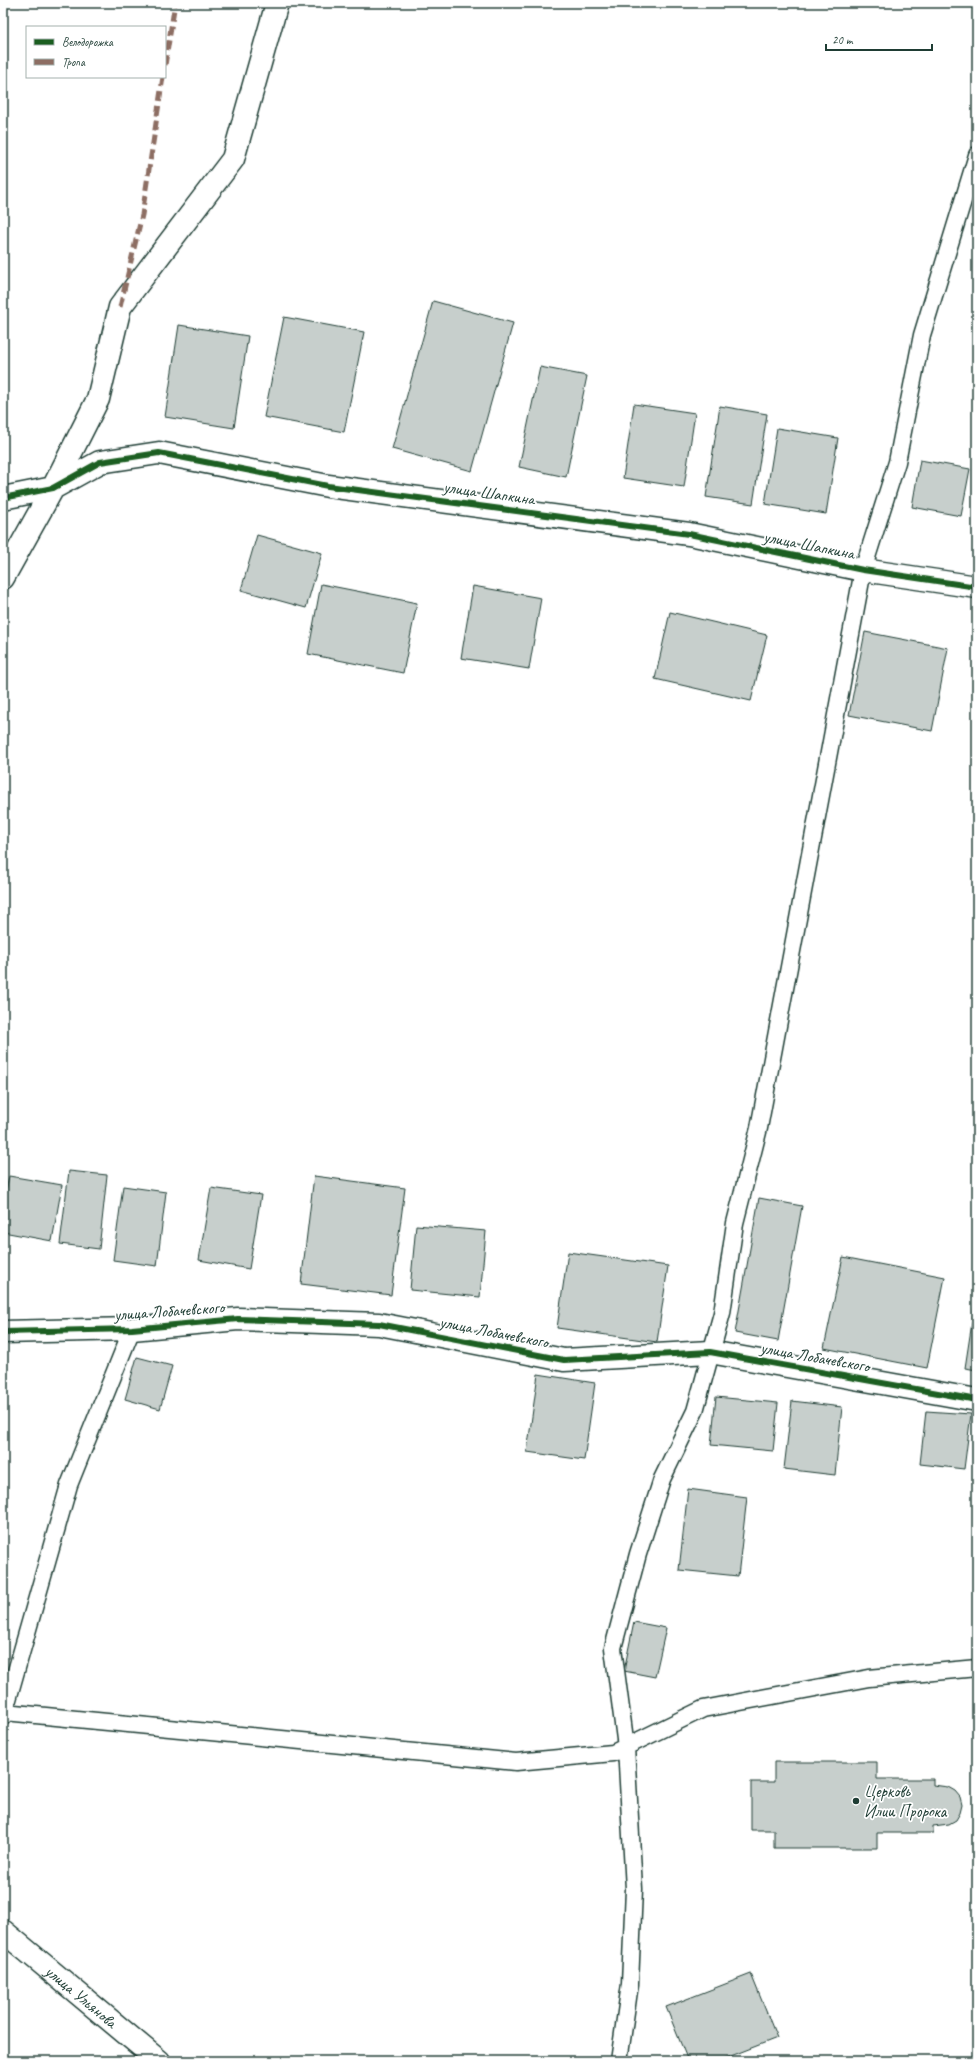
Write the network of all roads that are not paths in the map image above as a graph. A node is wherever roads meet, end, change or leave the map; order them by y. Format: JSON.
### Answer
{"nodes":[{"id":1,"x":278,"y":3,"type":"edge"},
{"id":2,"x":977,"y":155,"type":"edge"},
{"id":3,"x":53,"y":488,"type":"junction"},
{"id":4,"x":3,"y":498,"type":"edge"},
{"id":5,"x":863,"y":570,"type":"junction"},
{"id":6,"x":3,"y":578,"type":"edge"},
{"id":7,"x":977,"y":587,"type":"edge"},
{"id":8,"x":132,"y":1329,"type":"junction"},
{"id":9,"x":3,"y":1332,"type":"edge"},
{"id":10,"x":710,"y":1352,"type":"junction"},
{"id":11,"x":977,"y":1400,"type":"edge"},
{"id":12,"x":977,"y":1668,"type":"edge"},
{"id":13,"x":4,"y":1715,"type":"edge"},
{"id":14,"x":626,"y":1747,"type":"junction"},
{"id":15,"x":3,"y":1931,"type":"edge"},
{"id":16,"x":159,"y":2061,"type":"edge"},
{"id":17,"x":619,"y":2061,"type":"edge"}],
"edges":[{"from":1,"to":3,"type":"street"},
{"from":2,"to":5,"type":"lane"},
{"from":3,"to":4,"type":"street","name":"улица Шапкина"},
{"from":3,"to":5,"type":"street","name":"улица Шапкина"},
{"from":3,"to":6,"type":"street"},
{"from":5,"to":7,"type":"street","name":"улица Шапкина"},
{"from":5,"to":10,"type":"lane"},
{"from":8,"to":9,"type":"street","name":"улица Лобачевского"},
{"from":8,"to":10,"type":"street","name":"улица Лобачевского"},
{"from":8,"to":13,"type":"lane"},
{"from":10,"to":11,"type":"street","name":"улица Лобачевского"},
{"from":10,"to":14,"type":"lane"},
{"from":12,"to":14,"type":"lane"},
{"from":13,"to":14,"type":"lane"},
{"from":14,"to":17,"type":"lane"},
{"from":15,"to":16,"type":"street","name":"улица Ульянова"}]}
